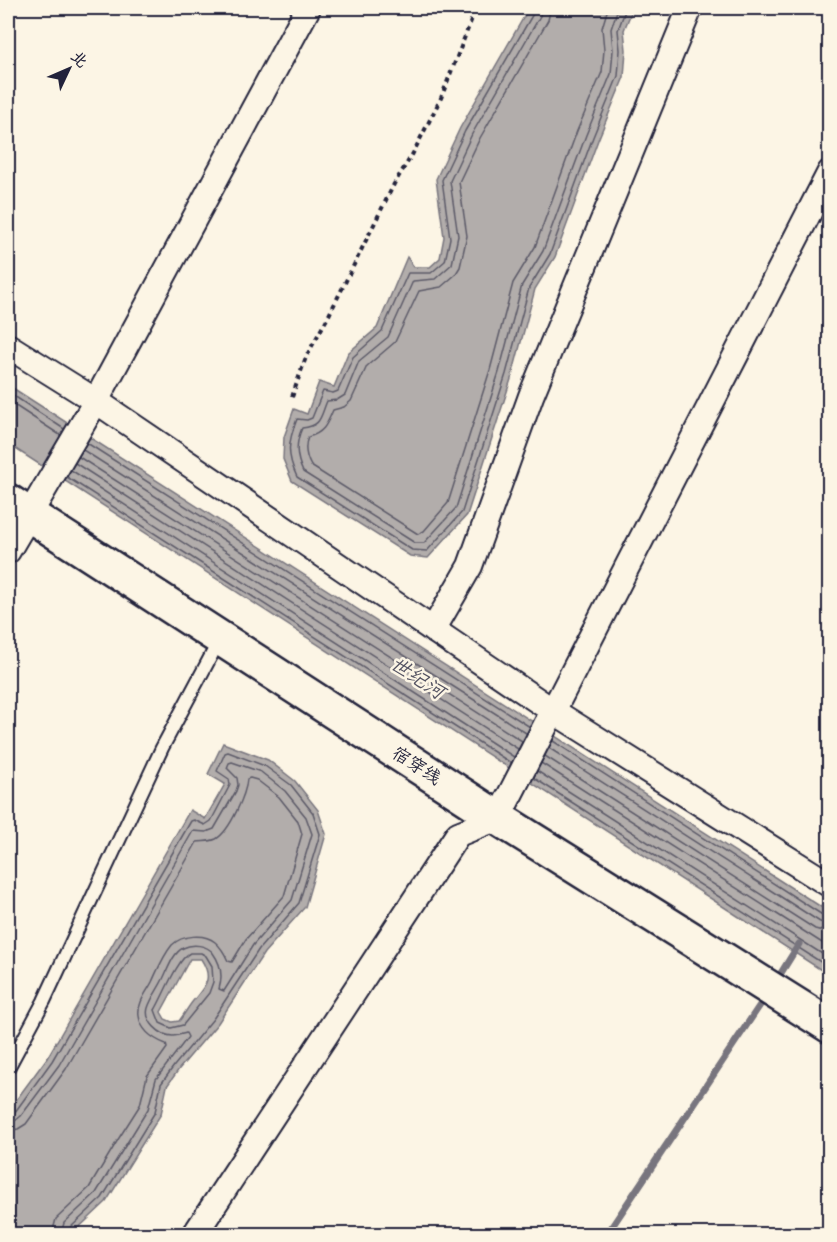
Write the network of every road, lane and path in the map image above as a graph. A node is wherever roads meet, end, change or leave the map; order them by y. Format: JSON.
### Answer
{"nodes":[{"id":1,"x":308,"y":8,"type":"edge"},
{"id":2,"x":476,"y":8,"type":"edge"},
{"id":3,"x":690,"y":8,"type":"edge"},
{"id":4,"x":830,"y":172,"type":"edge"},
{"id":5,"x":8,"y":346,"type":"edge"},
{"id":6,"x":292,"y":397,"type":"dead end"},
{"id":7,"x":93,"y":406,"type":"junction"},
{"id":8,"x":26,"y":502,"type":"edge"},
{"id":9,"x":8,"y":551,"type":"edge"},
{"id":10,"x":433,"y":630,"type":"junction"},
{"id":11,"x":220,"y":638,"type":"junction"},
{"id":12,"x":551,"y":716,"type":"junction"},
{"id":13,"x":506,"y":804,"type":"junction"},
{"id":14,"x":830,"y":885,"type":"edge"},
{"id":15,"x":830,"y":1026,"type":"edge"},
{"id":16,"x":8,"y":1068,"type":"edge"},
{"id":17,"x":195,"y":1234,"type":"edge"}],
"edges":[{"from":1,"to":7,"type":"street"},
{"from":2,"to":6,"type":"path"},
{"from":3,"to":10,"type":"street"},
{"from":4,"to":12,"type":"street"},
{"from":5,"to":7,"type":"street"},
{"from":7,"to":8,"type":"street"},
{"from":7,"to":10,"type":"street"},
{"from":8,"to":9,"type":"street"},
{"from":8,"to":11,"type":"main road","name":"宿穿线"},
{"from":10,"to":12,"type":"street"},
{"from":11,"to":13,"type":"main road","name":"宿穿线"},
{"from":11,"to":16,"type":"lane"},
{"from":12,"to":13,"type":"street"},
{"from":12,"to":14,"type":"street"},
{"from":13,"to":15,"type":"main road","name":"宿穿线"},
{"from":13,"to":17,"type":"street"}]}
